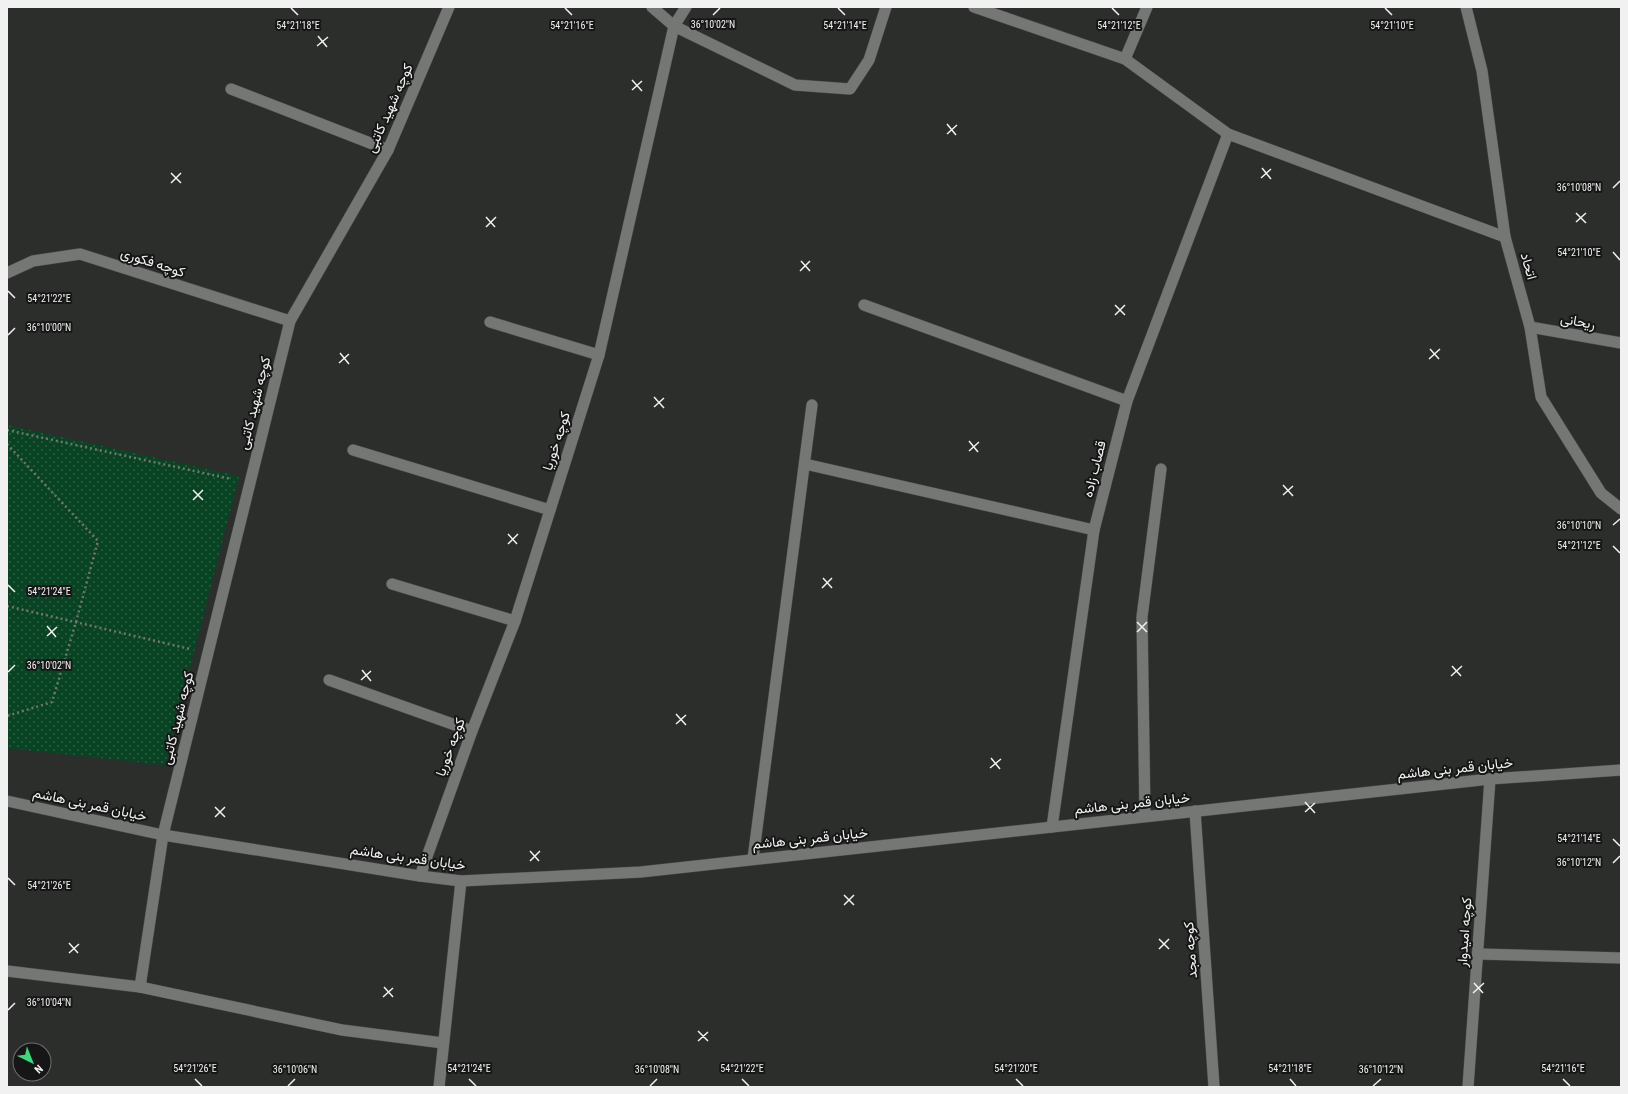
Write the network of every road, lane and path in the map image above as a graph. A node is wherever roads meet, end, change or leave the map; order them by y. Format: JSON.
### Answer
{"nodes":[{"id":1,"x":449,"y":7,"type":"edge"},
{"id":2,"x":652,"y":7,"type":"edge"},
{"id":3,"x":686,"y":7,"type":"edge"},
{"id":4,"x":886,"y":7,"type":"edge"},
{"id":5,"x":974,"y":7,"type":"edge"},
{"id":6,"x":1146,"y":7,"type":"edge"},
{"id":7,"x":1466,"y":7,"type":"edge"},
{"id":8,"x":674,"y":26,"type":"junction"},
{"id":9,"x":1125,"y":59,"type":"junction"},
{"id":10,"x":231,"y":89,"type":"dead end"},
{"id":11,"x":1228,"y":134,"type":"junction"},
{"id":12,"x":388,"y":150,"type":"junction"},
{"id":13,"x":1505,"y":237,"type":"junction"},
{"id":14,"x":7,"y":273,"type":"edge"},
{"id":15,"x":864,"y":305,"type":"dead end"},
{"id":16,"x":290,"y":321,"type":"junction"},
{"id":17,"x":490,"y":322,"type":"dead end"},
{"id":18,"x":1530,"y":327,"type":"junction"},
{"id":19,"x":1621,"y":343,"type":"edge"},
{"id":20,"x":599,"y":355,"type":"junction"},
{"id":21,"x":1127,"y":401,"type":"junction"},
{"id":22,"x":812,"y":405,"type":"dead end"},
{"id":23,"x":7,"y":430,"type":"edge"},
{"id":24,"x":7,"y":444,"type":"edge"},
{"id":25,"x":352,"y":450,"type":"dead end"},
{"id":26,"x":805,"y":464,"type":"junction"},
{"id":27,"x":1161,"y":469,"type":"dead end"},
{"id":28,"x":250,"y":483,"type":"junction"},
{"id":29,"x":1621,"y":508,"type":"edge"},
{"id":30,"x":550,"y":510,"type":"junction"},
{"id":31,"x":1094,"y":530,"type":"junction"},
{"id":32,"x":392,"y":584,"type":"dead end"},
{"id":33,"x":7,"y":606,"type":"edge"},
{"id":34,"x":515,"y":621,"type":"junction"},
{"id":35,"x":76,"y":622,"type":"junction"},
{"id":36,"x":208,"y":653,"type":"junction"},
{"id":37,"x":329,"y":680,"type":"dead end"},
{"id":38,"x":7,"y":716,"type":"edge"},
{"id":39,"x":472,"y":731,"type":"junction"},
{"id":40,"x":1621,"y":770,"type":"edge"},
{"id":41,"x":1490,"y":779,"type":"junction"},
{"id":42,"x":7,"y":801,"type":"edge"},
{"id":43,"x":1195,"y":811,"type":"junction"},
{"id":44,"x":1145,"y":816,"type":"junction"},
{"id":45,"x":1052,"y":827,"type":"junction"},
{"id":46,"x":163,"y":835,"type":"junction"},
{"id":47,"x":753,"y":859,"type":"junction"},
{"id":48,"x":420,"y":876,"type":"junction"},
{"id":49,"x":461,"y":881,"type":"junction"},
{"id":50,"x":1478,"y":954,"type":"junction"},
{"id":51,"x":1621,"y":958,"type":"edge"},
{"id":52,"x":7,"y":971,"type":"edge"},
{"id":53,"x":140,"y":987,"type":"junction"},
{"id":54,"x":443,"y":1043,"type":"junction"},
{"id":55,"x":439,"y":1087,"type":"edge"},
{"id":56,"x":1214,"y":1087,"type":"edge"},
{"id":57,"x":1468,"y":1087,"type":"edge"}],
"edges":[{"from":1,"to":12,"type":"street","name":"کوچه شهید کاتبی"},
{"from":2,"to":8,"type":"street"},
{"from":3,"to":8,"type":"street","name":"کوچه خوریا"},
{"from":4,"to":8,"type":"street"},
{"from":5,"to":9,"type":"street"},
{"from":6,"to":9,"type":"street"},
{"from":7,"to":13,"type":"street","name":"اتحاد"},
{"from":8,"to":20,"type":"street","name":"کوچه خوریا"},
{"from":9,"to":11,"type":"street"},
{"from":10,"to":12,"type":"street"},
{"from":11,"to":13,"type":"street"},
{"from":11,"to":21,"type":"street","name":"قصاب زاده"},
{"from":12,"to":16,"type":"street","name":"کوچه شهید کاتبی"},
{"from":13,"to":18,"type":"street","name":"اتحاد"},
{"from":14,"to":16,"type":"street","name":"کوچه فکوری"},
{"from":15,"to":21,"type":"street"},
{"from":16,"to":28,"type":"street","name":"کوچه شهید کاتبی"},
{"from":17,"to":20,"type":"street"},
{"from":18,"to":19,"type":"street","name":"ریحانی"},
{"from":18,"to":29,"type":"street","name":"اتحاد"},
{"from":20,"to":30,"type":"street","name":"کوچه خوریا"},
{"from":21,"to":31,"type":"street","name":"قصاب زاده"},
{"from":22,"to":26,"type":"street"},
{"from":23,"to":28,"type":"path"},
{"from":24,"to":35,"type":"path"},
{"from":25,"to":30,"type":"street"},
{"from":26,"to":31,"type":"street"},
{"from":26,"to":47,"type":"street"},
{"from":27,"to":44,"type":"street"},
{"from":28,"to":36,"type":"street","name":"کوچه شهید کاتبی"},
{"from":30,"to":34,"type":"street","name":"کوچه خوریا"},
{"from":31,"to":45,"type":"street","name":"قصاب زاده"},
{"from":32,"to":34,"type":"street"},
{"from":33,"to":35,"type":"path"},
{"from":34,"to":39,"type":"street","name":"کوچه خوریا"},
{"from":35,"to":36,"type":"path"},
{"from":35,"to":38,"type":"path"},
{"from":36,"to":46,"type":"street","name":"کوچه شهید کاتبی"},
{"from":37,"to":39,"type":"street"},
{"from":39,"to":48,"type":"street","name":"کوچه خوریا"},
{"from":40,"to":41,"type":"street","name":"خیابان قمر بنی هاشم"},
{"from":41,"to":43,"type":"street","name":"خیابان قمر بنی هاشم"},
{"from":41,"to":50,"type":"street","name":"کوچه امیدوار"},
{"from":42,"to":46,"type":"street","name":"خیابان قمر بنی هاشم"},
{"from":43,"to":44,"type":"street","name":"خیابان قمر بنی هاشم"},
{"from":43,"to":56,"type":"street","name":"کوچه مجد"},
{"from":44,"to":45,"type":"street","name":"خیابان قمر بنی هاشم"},
{"from":45,"to":47,"type":"street","name":"خیابان قمر بنی هاشم"},
{"from":46,"to":48,"type":"street","name":"خیابان قمر بنی هاشم"},
{"from":46,"to":53,"type":"street","name":"کوچه شهید کاتبی"},
{"from":47,"to":49,"type":"street","name":"خیابان قمر بنی هاشم"},
{"from":48,"to":49,"type":"street","name":"خیابان قمر بنی هاشم"},
{"from":49,"to":54,"type":"street"},
{"from":50,"to":51,"type":"street"},
{"from":50,"to":57,"type":"street","name":"کوچه امیدوار"},
{"from":52,"to":53,"type":"street"},
{"from":53,"to":54,"type":"street"},
{"from":54,"to":55,"type":"street"}]}
